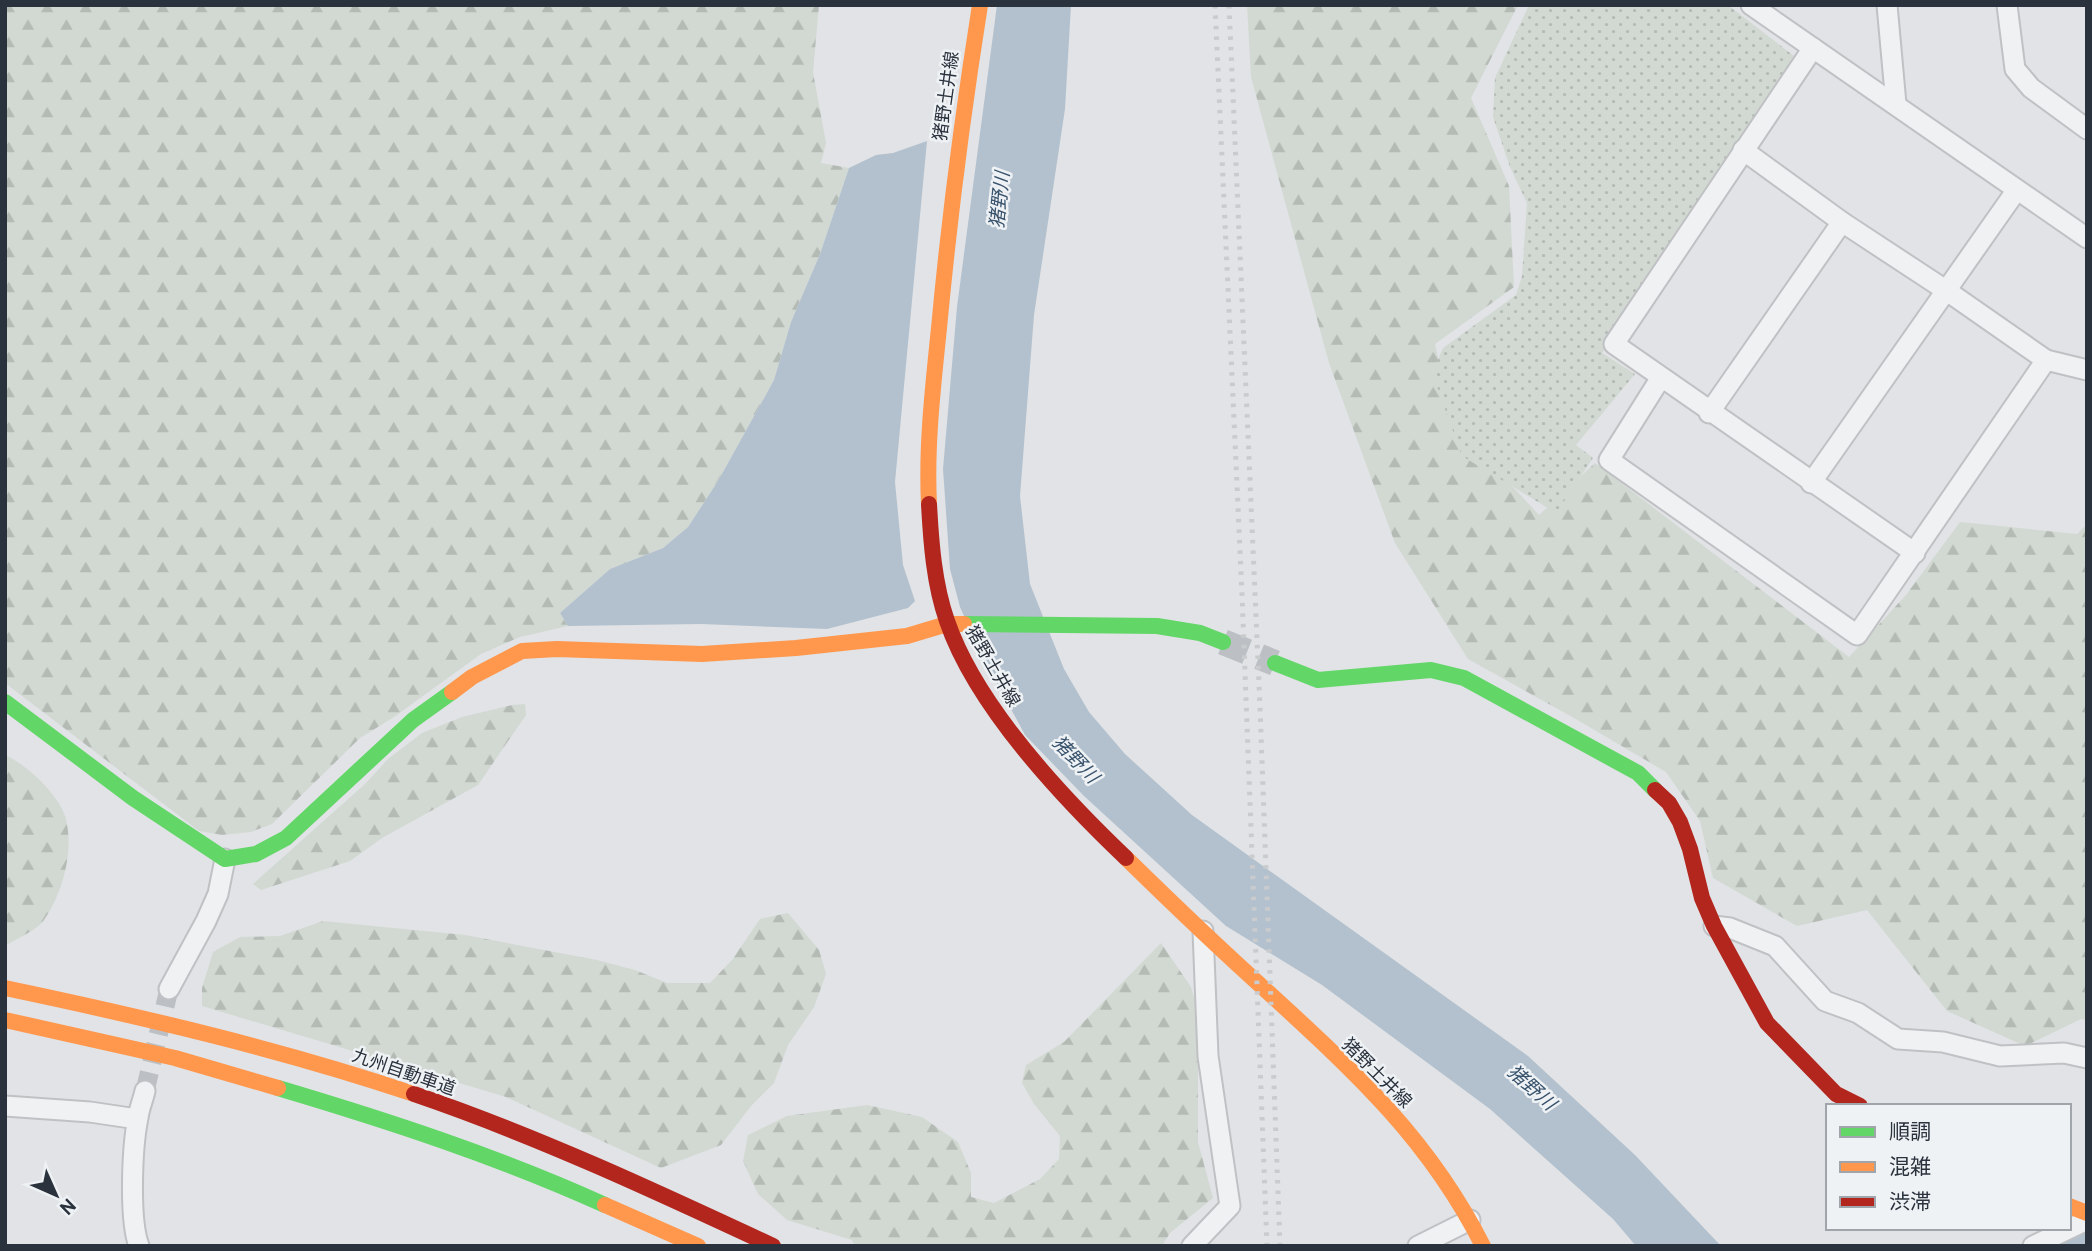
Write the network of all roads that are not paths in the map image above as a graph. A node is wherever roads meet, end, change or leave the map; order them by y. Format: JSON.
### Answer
{"nodes":[{"id":1,"x":980,"y":5,"type":"edge"},
{"id":2,"x":1887,"y":5,"type":"edge"},
{"id":3,"x":2007,"y":5,"type":"edge"},
{"id":4,"x":1762,"y":9,"type":"edge"},
{"id":5,"x":1813,"y":48,"type":"junction"},
{"id":6,"x":1896,"y":104,"type":"junction"},
{"id":7,"x":2087,"y":129,"type":"edge"},
{"id":8,"x":1743,"y":150,"type":"junction"},
{"id":9,"x":2016,"y":191,"type":"junction"},
{"id":10,"x":1842,"y":222,"type":"junction"},
{"id":11,"x":2087,"y":238,"type":"edge"},
{"id":12,"x":1948,"y":291,"type":"junction"},
{"id":13,"x":2046,"y":360,"type":"junction"},
{"id":14,"x":2087,"y":370,"type":"edge"},
{"id":15,"x":1660,"y":379,"type":"junction"},
{"id":16,"x":1709,"y":413,"type":"junction"},
{"id":17,"x":1811,"y":483,"type":"junction"},
{"id":18,"x":1914,"y":553,"type":"junction"},
{"id":19,"x":947,"y":624,"type":"junction"},
{"id":20,"x":1223,"y":642,"type":"tunnel mouth"},
{"id":21,"x":1275,"y":663,"type":"tunnel mouth"},
{"id":22,"x":5,"y":702,"type":"edge"},
{"id":23,"x":225,"y":859,"type":"junction"},
{"id":24,"x":1714,"y":926,"type":"junction"},
{"id":25,"x":1203,"y":931,"type":"junction"},
{"id":26,"x":5,"y":988,"type":"edge"},
{"id":27,"x":169,"y":989,"type":"tunnel mouth"},
{"id":28,"x":5,"y":1020,"type":"edge"},
{"id":29,"x":2087,"y":1058,"type":"edge"},
{"id":30,"x":145,"y":1091,"type":"tunnel mouth"},
{"id":31,"x":1856,"y":1104,"type":"edge"},
{"id":32,"x":5,"y":1106,"type":"edge"},
{"id":33,"x":137,"y":1119,"type":"junction"},
{"id":34,"x":1470,"y":1220,"type":"junction"},
{"id":35,"x":2087,"y":1220,"type":"edge"},
{"id":36,"x":2071,"y":1228,"type":"edge"},
{"id":37,"x":2066,"y":1230,"type":"edge"},
{"id":38,"x":139,"y":1246,"type":"edge"},
{"id":39,"x":698,"y":1246,"type":"edge"},
{"id":40,"x":772,"y":1246,"type":"edge"},
{"id":41,"x":1192,"y":1246,"type":"edge"},
{"id":42,"x":1418,"y":1246,"type":"edge"},
{"id":43,"x":1483,"y":1246,"type":"edge"},
{"id":44,"x":2033,"y":1246,"type":"edge"}],
"edges":[{"from":1,"to":19,"type":"main road","name":"猪野土井線"},
{"from":2,"to":6,"type":"street"},
{"from":3,"to":7,"type":"street"},
{"from":4,"to":5,"type":"street"},
{"from":5,"to":6,"type":"street"},
{"from":5,"to":8,"type":"street"},
{"from":6,"to":9,"type":"street"},
{"from":8,"to":10,"type":"street"},
{"from":8,"to":15,"type":"street"},
{"from":9,"to":11,"type":"street"},
{"from":9,"to":12,"type":"street"},
{"from":10,"to":12,"type":"street"},
{"from":10,"to":16,"type":"street"},
{"from":12,"to":13,"type":"street"},
{"from":12,"to":17,"type":"street"},
{"from":13,"to":14,"type":"street"},
{"from":13,"to":18,"type":"street"},
{"from":15,"to":16,"type":"street"},
{"from":15,"to":18,"type":"street"},
{"from":16,"to":17,"type":"street"},
{"from":17,"to":18,"type":"street"},
{"from":19,"to":20,"type":"main road"},
{"from":19,"to":23,"type":"main road"},
{"from":19,"to":25,"type":"main road","name":"猪野土井線"},
{"from":21,"to":24,"type":"main road"},
{"from":22,"to":23,"type":"main road"},
{"from":23,"to":27,"type":"street"},
{"from":24,"to":29,"type":"street"},
{"from":24,"to":31,"type":"main road"},
{"from":25,"to":34,"type":"main road","name":"猪野土井線"},
{"from":25,"to":41,"type":"street"},
{"from":26,"to":40,"type":"main road","name":"九州自動車道"},
{"from":28,"to":39,"type":"main road"},
{"from":30,"to":33,"type":"street"},
{"from":32,"to":33,"type":"street"},
{"from":33,"to":38,"type":"street"},
{"from":34,"to":42,"type":"street"},
{"from":34,"to":43,"type":"main road","name":"猪野土井線"},
{"from":35,"to":36,"type":"street"},
{"from":37,"to":44,"type":"street"}]}
